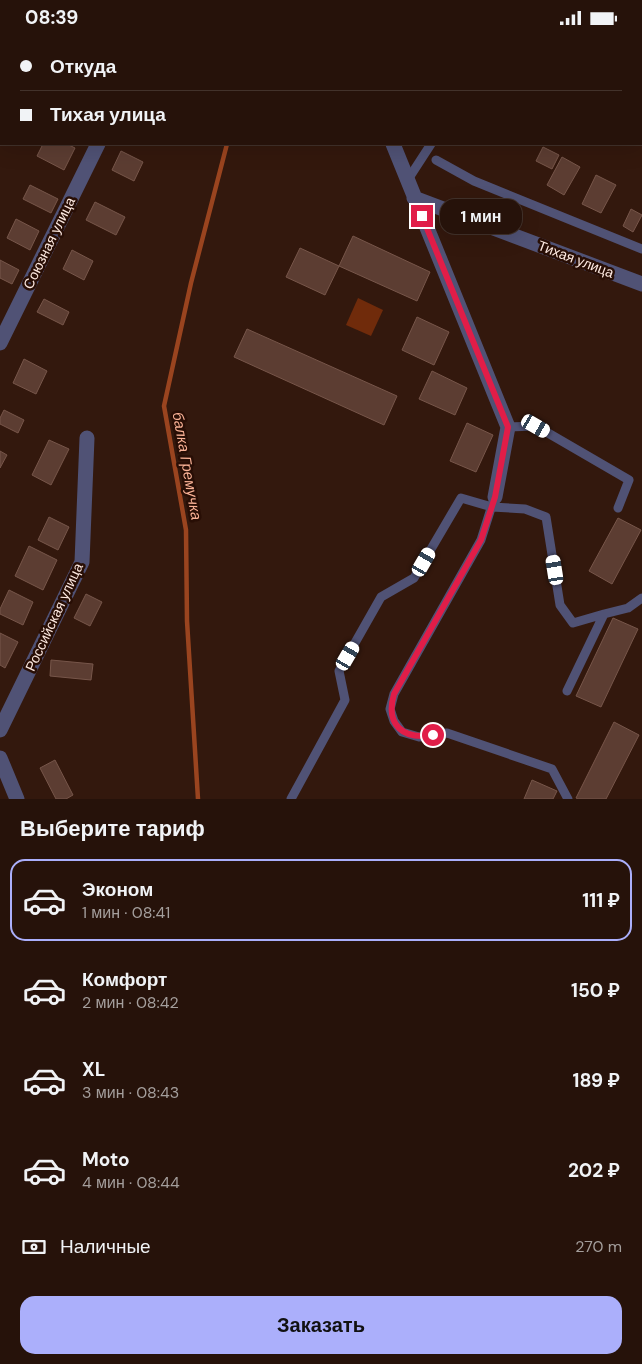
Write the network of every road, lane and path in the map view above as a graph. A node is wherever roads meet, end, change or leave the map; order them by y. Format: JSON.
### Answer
{"nodes":[{"id":1,"x":97,"y":145,"type":"edge"},
{"id":2,"x":393,"y":145,"type":"edge"},
{"id":3,"x":430,"y":145,"type":"edge"},
{"id":4,"x":436,"y":160,"type":"dead end"},
{"id":5,"x":407,"y":181,"type":"junction"},
{"id":6,"x":414,"y":198,"type":"junction"},
{"id":7,"x":642,"y":249,"type":"edge"},
{"id":8,"x":642,"y":284,"type":"edge"},
{"id":9,"x":6,"y":317,"type":"edge"},
{"id":10,"x":0,"y":343,"type":"edge"},
{"id":11,"x":508,"y":427,"type":"junction"},
{"id":12,"x":86,"y":438,"type":"dead end"},
{"id":13,"x":493,"y":502,"type":"junction"},
{"id":14,"x":618,"y":508,"type":"dead end"},
{"id":15,"x":642,"y":598,"type":"edge"},
{"id":16,"x":604,"y":614,"type":"junction"},
{"id":17,"x":567,"y":691,"type":"dead end"},
{"id":18,"x":0,"y":730,"type":"edge"},
{"id":19,"x":0,"y":758,"type":"edge"},
{"id":20,"x":17,"y":799,"type":"edge"},
{"id":21,"x":291,"y":799,"type":"edge"},
{"id":22,"x":568,"y":799,"type":"edge"}],
"edges":[{"from":1,"to":9,"type":"street","name":"Союзная улица"},
{"from":2,"to":5,"type":"street"},
{"from":3,"to":5,"type":"lane"},
{"from":4,"to":7,"type":"lane"},
{"from":5,"to":6,"type":"street"},
{"from":6,"to":8,"type":"street","name":"Тихая улица"},
{"from":6,"to":11,"type":"street"},
{"from":9,"to":10,"type":"street","name":"Союзная улица"},
{"from":11,"to":13,"type":"street"},
{"from":11,"to":14,"type":"lane"},
{"from":12,"to":18,"type":"street","name":"Российская улица"},
{"from":13,"to":16,"type":"lane"},
{"from":13,"to":21,"type":"lane"},
{"from":13,"to":22,"type":"lane"},
{"from":15,"to":16,"type":"lane"},
{"from":16,"to":17,"type":"lane"},
{"from":19,"to":20,"type":"street"}]}
